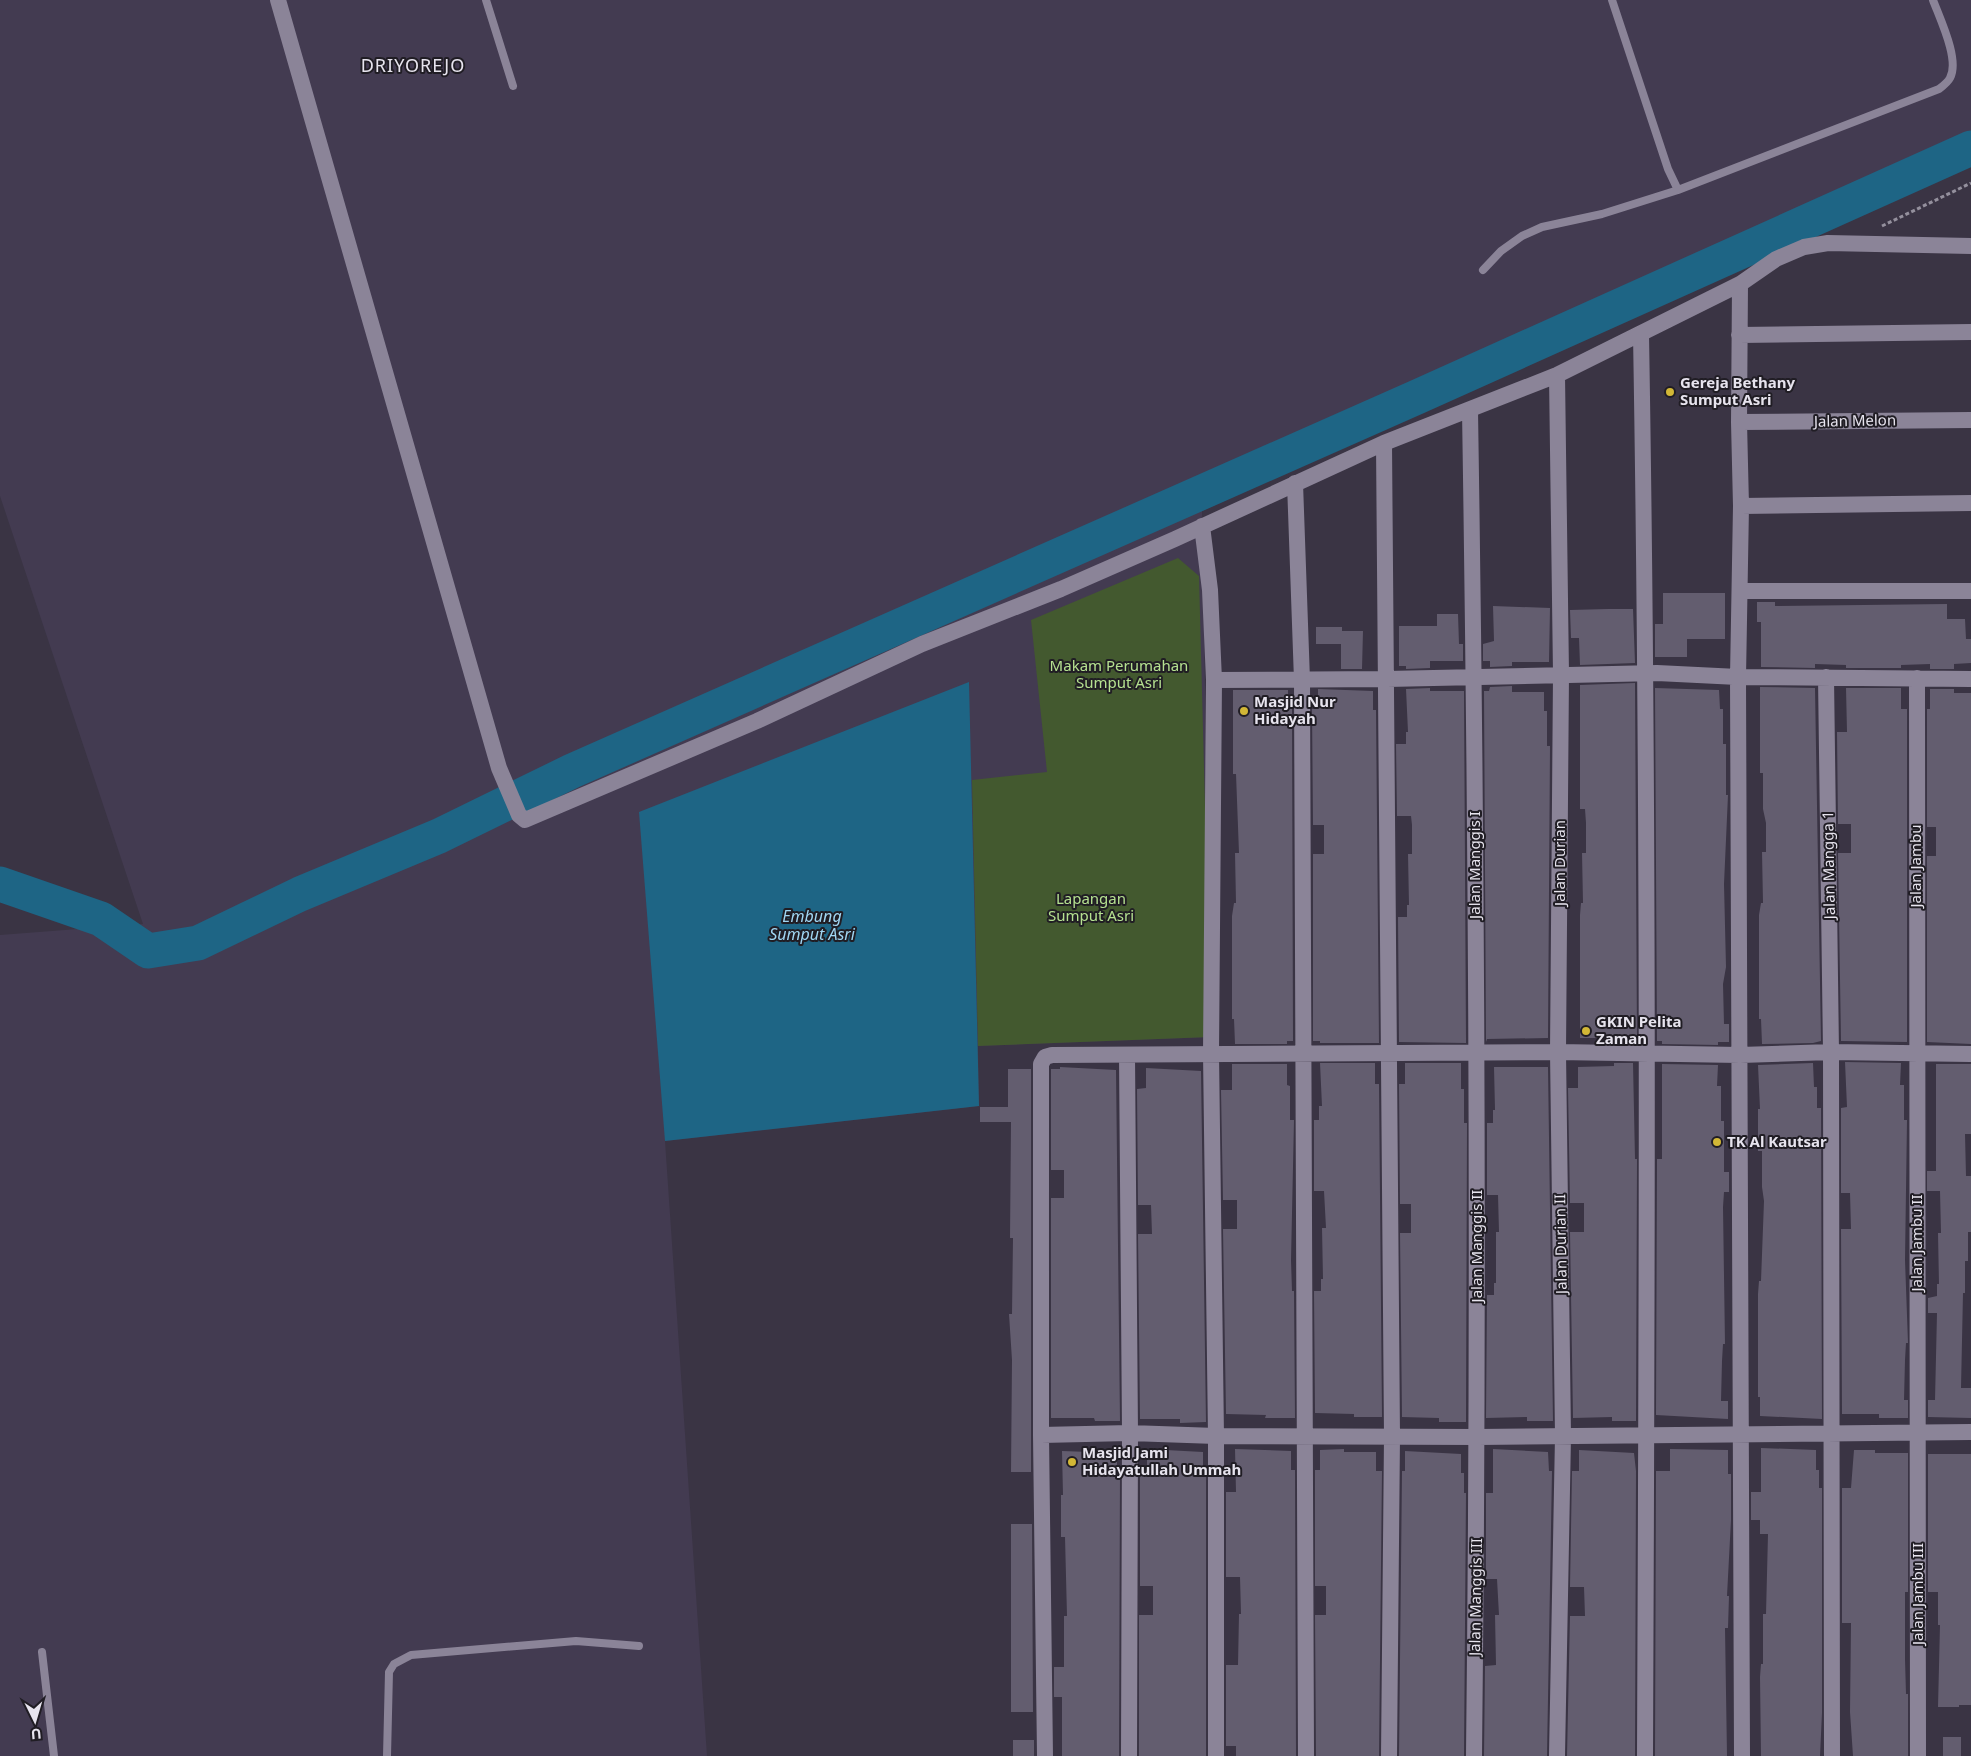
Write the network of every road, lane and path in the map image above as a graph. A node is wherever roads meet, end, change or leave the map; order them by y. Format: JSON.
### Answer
{"nodes":[{"id":1,"x":278,"y":0,"type":"edge"},
{"id":2,"x":486,"y":0,"type":"edge"},
{"id":3,"x":1612,"y":0,"type":"edge"},
{"id":4,"x":1933,"y":0,"type":"edge"},
{"id":5,"x":513,"y":86,"type":"dead end"},
{"id":6,"x":1971,"y":182,"type":"edge"},
{"id":7,"x":1678,"y":190,"type":"junction"},
{"id":8,"x":1881,"y":226,"type":"dead end"},
{"id":9,"x":1971,"y":246,"type":"edge"},
{"id":10,"x":1483,"y":270,"type":"dead end"},
{"id":11,"x":1740,"y":284,"type":"junction"},
{"id":12,"x":1971,"y":332,"type":"edge"},
{"id":13,"x":1641,"y":334,"type":"junction"},
{"id":14,"x":1739,"y":335,"type":"junction"},
{"id":15,"x":1556,"y":375,"type":"junction"},
{"id":16,"x":1470,"y":410,"type":"junction"},
{"id":17,"x":1971,"y":420,"type":"edge"},
{"id":18,"x":1739,"y":422,"type":"junction"},
{"id":19,"x":1384,"y":443,"type":"junction"},
{"id":20,"x":1295,"y":483,"type":"junction"},
{"id":21,"x":1971,"y":503,"type":"edge"},
{"id":22,"x":1742,"y":506,"type":"junction"},
{"id":23,"x":1202,"y":526,"type":"junction"},
{"id":24,"x":1971,"y":591,"type":"edge"},
{"id":25,"x":1740,"y":592,"type":"junction"},
{"id":26,"x":1647,"y":673,"type":"junction"},
{"id":27,"x":1561,"y":674,"type":"junction"},
{"id":28,"x":1474,"y":676,"type":"junction"},
{"id":29,"x":1738,"y":677,"type":"junction"},
{"id":30,"x":1826,"y":677,"type":"junction"},
{"id":31,"x":1917,"y":678,"type":"junction"},
{"id":32,"x":1971,"y":679,"type":"edge"},
{"id":33,"x":1214,"y":680,"type":"junction"},
{"id":34,"x":1302,"y":680,"type":"junction"},
{"id":35,"x":1387,"y":680,"type":"junction"},
{"id":36,"x":1558,"y":1052,"type":"junction"},
{"id":37,"x":1831,"y":1052,"type":"junction"},
{"id":38,"x":1211,"y":1053,"type":"junction"},
{"id":39,"x":1648,"y":1053,"type":"junction"},
{"id":40,"x":1305,"y":1054,"type":"junction"},
{"id":41,"x":1389,"y":1054,"type":"junction"},
{"id":42,"x":1476,"y":1054,"type":"junction"},
{"id":43,"x":1916,"y":1054,"type":"junction"},
{"id":44,"x":1971,"y":1054,"type":"edge"},
{"id":45,"x":1740,"y":1055,"type":"junction"},
{"id":46,"x":1127,"y":1056,"type":"junction"},
{"id":47,"x":1919,"y":1432,"type":"junction"},
{"id":48,"x":1971,"y":1432,"type":"edge"},
{"id":49,"x":1130,"y":1433,"type":"junction"},
{"id":50,"x":1646,"y":1434,"type":"junction"},
{"id":51,"x":1830,"y":1434,"type":"junction"},
{"id":52,"x":1041,"y":1435,"type":"junction"},
{"id":53,"x":1216,"y":1436,"type":"junction"},
{"id":54,"x":1306,"y":1436,"type":"junction"},
{"id":55,"x":1392,"y":1436,"type":"junction"},
{"id":56,"x":1563,"y":1436,"type":"junction"},
{"id":57,"x":1743,"y":1436,"type":"junction"},
{"id":58,"x":1478,"y":1437,"type":"junction"},
{"id":59,"x":639,"y":1646,"type":"dead end"},
{"id":60,"x":42,"y":1652,"type":"dead end"},
{"id":61,"x":54,"y":1756,"type":"edge"},
{"id":62,"x":387,"y":1756,"type":"edge"},
{"id":63,"x":1045,"y":1756,"type":"edge"},
{"id":64,"x":1129,"y":1756,"type":"edge"},
{"id":65,"x":1216,"y":1756,"type":"edge"},
{"id":66,"x":1306,"y":1756,"type":"edge"},
{"id":67,"x":1389,"y":1756,"type":"edge"},
{"id":68,"x":1474,"y":1756,"type":"edge"},
{"id":69,"x":1557,"y":1756,"type":"edge"},
{"id":70,"x":1645,"y":1756,"type":"edge"},
{"id":71,"x":1742,"y":1756,"type":"edge"},
{"id":72,"x":1832,"y":1756,"type":"edge"},
{"id":73,"x":1918,"y":1756,"type":"edge"}],
"edges":[{"from":1,"to":23,"type":"street"},
{"from":2,"to":5,"type":"lane"},
{"from":3,"to":7,"type":"lane"},
{"from":4,"to":7,"type":"lane"},
{"from":6,"to":8,"type":"path"},
{"from":7,"to":10,"type":"lane"},
{"from":9,"to":11,"type":"street"},
{"from":11,"to":13,"type":"street"},
{"from":11,"to":14,"type":"street"},
{"from":12,"to":14,"type":"street"},
{"from":13,"to":15,"type":"street"},
{"from":13,"to":26,"type":"street"},
{"from":14,"to":18,"type":"street"},
{"from":15,"to":16,"type":"street"},
{"from":15,"to":27,"type":"street","name":"Jalan Durian"},
{"from":16,"to":19,"type":"street"},
{"from":16,"to":28,"type":"street","name":"Jalan Manggis I"},
{"from":17,"to":18,"type":"street","name":"Jalan Melon"},
{"from":18,"to":22,"type":"street"},
{"from":19,"to":20,"type":"street"},
{"from":19,"to":35,"type":"street"},
{"from":20,"to":23,"type":"street"},
{"from":20,"to":34,"type":"street"},
{"from":21,"to":22,"type":"street"},
{"from":22,"to":25,"type":"street"},
{"from":23,"to":33,"type":"street"},
{"from":24,"to":25,"type":"street"},
{"from":25,"to":29,"type":"street"},
{"from":26,"to":27,"type":"street"},
{"from":26,"to":29,"type":"street"},
{"from":26,"to":39,"type":"street"},
{"from":27,"to":28,"type":"street"},
{"from":27,"to":36,"type":"street","name":"Jalan Durian"},
{"from":28,"to":35,"type":"street"},
{"from":28,"to":42,"type":"street","name":"Jalan Manggis I"},
{"from":29,"to":30,"type":"street"},
{"from":29,"to":45,"type":"street"},
{"from":30,"to":31,"type":"street"},
{"from":30,"to":37,"type":"street","name":"Jalan Mangga 1"},
{"from":31,"to":32,"type":"street"},
{"from":31,"to":43,"type":"street","name":"Jalan Jambu"},
{"from":33,"to":34,"type":"street"},
{"from":33,"to":38,"type":"street"},
{"from":34,"to":35,"type":"street"},
{"from":34,"to":40,"type":"street"},
{"from":35,"to":41,"type":"street"},
{"from":36,"to":39,"type":"street"},
{"from":36,"to":42,"type":"street"},
{"from":36,"to":56,"type":"street","name":"Jalan Durian II"},
{"from":37,"to":43,"type":"street"},
{"from":37,"to":45,"type":"street"},
{"from":37,"to":51,"type":"street","name":"Jalan Mangga 1"},
{"from":38,"to":40,"type":"street"},
{"from":38,"to":46,"type":"street"},
{"from":38,"to":53,"type":"street"},
{"from":39,"to":45,"type":"street"},
{"from":39,"to":50,"type":"street"},
{"from":40,"to":41,"type":"street"},
{"from":40,"to":54,"type":"street"},
{"from":41,"to":42,"type":"street"},
{"from":41,"to":55,"type":"street"},
{"from":42,"to":58,"type":"street","name":"Jalan Manggis II"},
{"from":43,"to":44,"type":"street"},
{"from":43,"to":47,"type":"street","name":"Jalan Jambu II"},
{"from":45,"to":57,"type":"street"},
{"from":46,"to":49,"type":"street"},
{"from":46,"to":52,"type":"street"},
{"from":47,"to":48,"type":"street"},
{"from":47,"to":51,"type":"street"},
{"from":47,"to":73,"type":"street","name":"Jalan Jambu III"},
{"from":49,"to":52,"type":"street"},
{"from":49,"to":53,"type":"street"},
{"from":49,"to":64,"type":"street"},
{"from":50,"to":56,"type":"street"},
{"from":50,"to":57,"type":"street"},
{"from":50,"to":70,"type":"street"},
{"from":51,"to":57,"type":"street"},
{"from":51,"to":72,"type":"street","name":"Jalan Mangga 1"},
{"from":52,"to":63,"type":"street"},
{"from":53,"to":54,"type":"street"},
{"from":53,"to":65,"type":"street"},
{"from":54,"to":55,"type":"street"},
{"from":54,"to":66,"type":"street"},
{"from":55,"to":58,"type":"street"},
{"from":55,"to":67,"type":"street"},
{"from":56,"to":58,"type":"street"},
{"from":56,"to":69,"type":"street","name":"Jalan Durian II"},
{"from":57,"to":71,"type":"street"},
{"from":58,"to":68,"type":"street","name":"Jalan Manggis III"},
{"from":59,"to":62,"type":"lane"},
{"from":60,"to":61,"type":"lane"}]}
